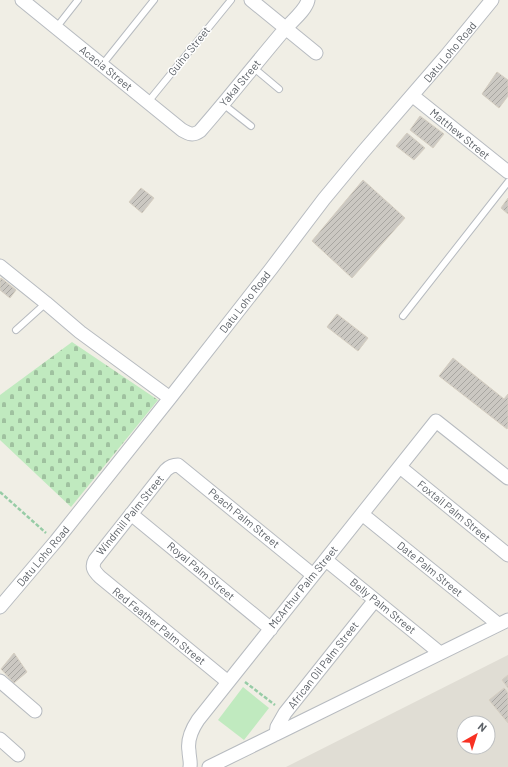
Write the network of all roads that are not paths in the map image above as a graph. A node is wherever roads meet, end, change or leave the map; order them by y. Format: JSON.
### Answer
{"nodes":[{"id":1,"x":22,"y":0,"type":"edge"},
{"id":2,"x":78,"y":0,"type":"edge"},
{"id":3,"x":154,"y":0,"type":"edge"},
{"id":4,"x":231,"y":0,"type":"edge"},
{"id":5,"x":250,"y":0,"type":"edge"},
{"id":6,"x":308,"y":0,"type":"edge"},
{"id":7,"x":492,"y":0,"type":"edge"},
{"id":8,"x":56,"y":28,"type":"junction"},
{"id":9,"x":286,"y":28,"type":"junction"},
{"id":10,"x":316,"y":53,"type":"dead end"},
{"id":11,"x":102,"y":65,"type":"junction"},
{"id":12,"x":254,"y":68,"type":"junction"},
{"id":13,"x":279,"y":89,"type":"dead end"},
{"id":14,"x":413,"y":96,"type":"junction"},
{"id":15,"x":148,"y":102,"type":"junction"},
{"id":16,"x":223,"y":104,"type":"junction"},
{"id":17,"x":250,"y":126,"type":"dead end"},
{"id":18,"x":192,"y":134,"type":"joint"},
{"id":19,"x":508,"y":172,"type":"edge"},
{"id":20,"x":508,"y":182,"type":"edge"},
{"id":21,"x":0,"y":266,"type":"edge"},
{"id":22,"x":46,"y":303,"type":"junction"},
{"id":23,"x":403,"y":316,"type":"dead end"},
{"id":24,"x":16,"y":330,"type":"dead end"},
{"id":25,"x":170,"y":398,"type":"junction"},
{"id":26,"x":174,"y":465,"type":"joint"},
{"id":27,"x":400,"y":467,"type":"junction"},
{"id":28,"x":508,"y":478,"type":"edge"},
{"id":29,"x":131,"y":514,"type":"junction"},
{"id":30,"x":362,"y":514,"type":"junction"},
{"id":31,"x":508,"y":555,"type":"edge"},
{"id":32,"x":326,"y":560,"type":"junction"},
{"id":33,"x":93,"y":568,"type":"joint"},
{"id":34,"x":313,"y":575,"type":"junction"},
{"id":35,"x":375,"y":600,"type":"junction"},
{"id":36,"x":0,"y":607,"type":"edge"},
{"id":37,"x":503,"y":622,"type":"edge"},
{"id":38,"x":270,"y":629,"type":"junction"},
{"id":39,"x":440,"y":653,"type":"junction"},
{"id":40,"x":231,"y":678,"type":"junction"},
{"id":41,"x":0,"y":681,"type":"edge"},
{"id":42,"x":35,"y":711,"type":"dead end"},
{"id":43,"x":276,"y":734,"type":"junction"},
{"id":44,"x":0,"y":739,"type":"edge"},
{"id":45,"x":18,"y":755,"type":"dead end"},
{"id":46,"x":194,"y":765,"type":"edge"},
{"id":47,"x":209,"y":767,"type":"edge"}],
"edges":[{"from":1,"to":8,"type":"street","name":"Acacia Street"},
{"from":2,"to":8,"type":"lane"},
{"from":3,"to":11,"type":"lane"},
{"from":4,"to":15,"type":"lane","name":"Guiho Street"},
{"from":5,"to":9,"type":"street"},
{"from":6,"to":9,"type":"street","name":"Yakal Street"},
{"from":7,"to":14,"type":"street","name":"Datu Loho Road"},
{"from":8,"to":11,"type":"street","name":"Acacia Street"},
{"from":9,"to":10,"type":"street"},
{"from":9,"to":12,"type":"street","name":"Yakal Street"},
{"from":11,"to":15,"type":"street","name":"Acacia Street"},
{"from":12,"to":13,"type":"lane"},
{"from":12,"to":16,"type":"street","name":"Yakal Street"},
{"from":14,"to":19,"type":"street","name":"Matthew Street"},
{"from":14,"to":25,"type":"street","name":"Datu Loho Road"},
{"from":15,"to":18,"type":"street","name":"Acacia Street"},
{"from":16,"to":17,"type":"lane"},
{"from":16,"to":18,"type":"street","name":"Yakal Street"},
{"from":20,"to":23,"type":"lane"},
{"from":21,"to":22,"type":"street"},
{"from":22,"to":24,"type":"lane"},
{"from":22,"to":25,"type":"street"},
{"from":25,"to":36,"type":"street","name":"Datu Loho Road"},
{"from":26,"to":29,"type":"street","name":"Windmill Palm Street"},
{"from":26,"to":34,"type":"street","name":"Peach Palm Street"},
{"from":27,"to":28,"type":"street","name":"McArthur Palm Street"},
{"from":27,"to":30,"type":"street","name":"McArthur Palm Street"},
{"from":27,"to":31,"type":"street","name":"Foxtail Palm Street"},
{"from":29,"to":33,"type":"street","name":"Windmill Palm Street"},
{"from":29,"to":38,"type":"street","name":"Royal Palm Street"},
{"from":30,"to":32,"type":"street","name":"McArthur Palm Street"},
{"from":30,"to":37,"type":"street","name":"Date Palm Street"},
{"from":32,"to":34,"type":"street","name":"McArthur Palm Street"},
{"from":32,"to":35,"type":"street","name":"Belly Palm Street"},
{"from":33,"to":40,"type":"street","name":"Red Feather Palm Street"},
{"from":34,"to":38,"type":"street","name":"McArthur Palm Street"},
{"from":35,"to":39,"type":"street","name":"Belly Palm Street"},
{"from":35,"to":43,"type":"street","name":"African Oil Palm Street"},
{"from":37,"to":39,"type":"street"},
{"from":38,"to":40,"type":"street","name":"McArthur Palm Street"},
{"from":39,"to":43,"type":"street"},
{"from":40,"to":46,"type":"street","name":"McArthur Palm Street"},
{"from":41,"to":42,"type":"street"},
{"from":43,"to":47,"type":"street"},
{"from":44,"to":45,"type":"street"}]}
